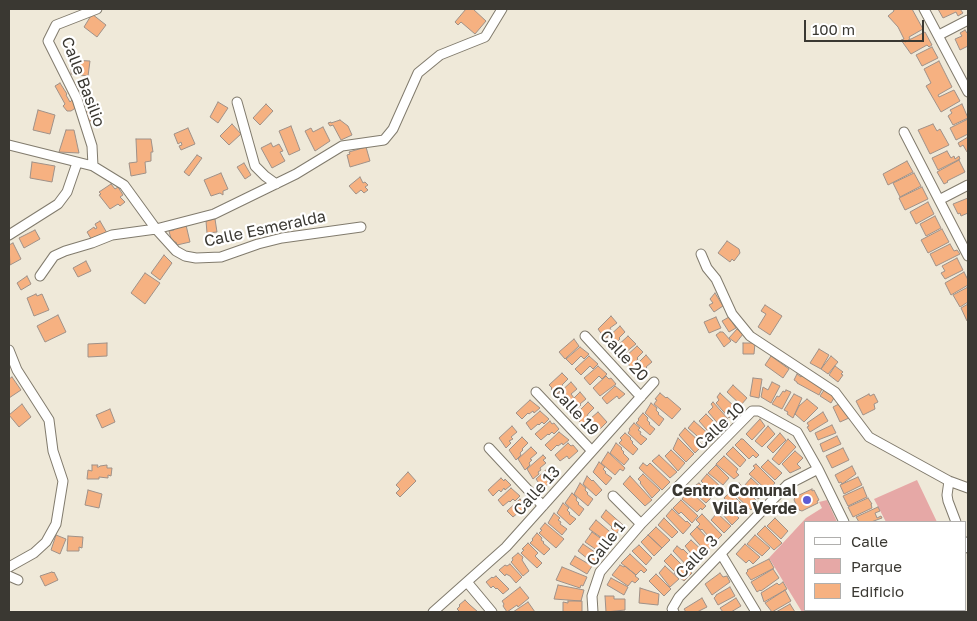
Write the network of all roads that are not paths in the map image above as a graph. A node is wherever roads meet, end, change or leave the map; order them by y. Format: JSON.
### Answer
{"nodes":[{"id":1,"x":97,"y":9,"type":"edge"},
{"id":2,"x":502,"y":9,"type":"edge"},
{"id":3,"x":924,"y":9,"type":"edge"},
{"id":4,"x":968,"y":20,"type":"edge"},
{"id":5,"x":939,"y":35,"type":"junction"},
{"id":6,"x":968,"y":92,"type":"edge"},
{"id":7,"x":236,"y":102,"type":"dead end"},
{"id":8,"x":904,"y":132,"type":"dead end"},
{"id":9,"x":9,"y":145,"type":"edge"},
{"id":10,"x":77,"y":163,"type":"junction"},
{"id":11,"x":93,"y":166,"type":"junction"},
{"id":12,"x":276,"y":184,"type":"junction"},
{"id":13,"x":968,"y":185,"type":"edge"},
{"id":14,"x":939,"y":200,"type":"junction"},
{"id":15,"x":361,"y":227,"type":"dead end"},
{"id":16,"x":156,"y":229,"type":"junction"},
{"id":17,"x":9,"y":235,"type":"edge"},
{"id":18,"x":701,"y":254,"type":"dead end"},
{"id":19,"x":968,"y":256,"type":"edge"},
{"id":20,"x":40,"y":276,"type":"dead end"},
{"id":21,"x":585,"y":336,"type":"dead end"},
{"id":22,"x":9,"y":350,"type":"edge"},
{"id":23,"x":654,"y":382,"type":"dead end"},
{"id":24,"x":536,"y":392,"type":"dead end"},
{"id":25,"x":641,"y":397,"type":"junction"},
{"id":26,"x":489,"y":448,"type":"dead end"},
{"id":27,"x":592,"y":451,"type":"junction"},
{"id":28,"x":818,"y":469,"type":"junction"},
{"id":29,"x":949,"y":481,"type":"junction"},
{"id":30,"x":968,"y":488,"type":"edge"},
{"id":31,"x":613,"y":496,"type":"dead end"},
{"id":32,"x":543,"y":506,"type":"junction"},
{"id":33,"x":844,"y":521,"type":"edge"},
{"id":34,"x":956,"y":521,"type":"edge"},
{"id":35,"x":642,"y":524,"type":"junction"},
{"id":36,"x":720,"y":554,"type":"junction"},
{"id":37,"x":9,"y":567,"type":"edge"},
{"id":38,"x":9,"y":576,"type":"edge"},
{"id":39,"x":18,"y":580,"type":"dead end"},
{"id":40,"x":467,"y":582,"type":"junction"},
{"id":41,"x":433,"y":612,"type":"edge"},
{"id":42,"x":492,"y":612,"type":"edge"},
{"id":43,"x":593,"y":612,"type":"edge"},
{"id":44,"x":674,"y":612,"type":"edge"},
{"id":45,"x":756,"y":612,"type":"edge"}],
"edges":[{"from":1,"to":11,"type":"street","name":"Calle Basilio"},
{"from":2,"to":12,"type":"street"},
{"from":3,"to":5,"type":"street"},
{"from":4,"to":5,"type":"street"},
{"from":5,"to":6,"type":"street"},
{"from":7,"to":12,"type":"street"},
{"from":8,"to":14,"type":"street"},
{"from":9,"to":10,"type":"street"},
{"from":10,"to":11,"type":"street"},
{"from":10,"to":17,"type":"street"},
{"from":11,"to":16,"type":"street","name":"Calle Esmeralda"},
{"from":12,"to":16,"type":"street"},
{"from":13,"to":14,"type":"street"},
{"from":14,"to":19,"type":"street"},
{"from":15,"to":16,"type":"street","name":"Calle Esmeralda"},
{"from":16,"to":20,"type":"street"},
{"from":18,"to":29,"type":"street"},
{"from":21,"to":25,"type":"street","name":"Calle 20"},
{"from":22,"to":37,"type":"street"},
{"from":23,"to":25,"type":"street","name":"Calle 13"},
{"from":24,"to":27,"type":"street","name":"Calle 19"},
{"from":25,"to":27,"type":"street","name":"Calle 13"},
{"from":26,"to":32,"type":"street"},
{"from":27,"to":32,"type":"street","name":"Calle 13"},
{"from":28,"to":33,"type":"street","name":"Calle 10"},
{"from":28,"to":35,"type":"street","name":"Calle 10"},
{"from":28,"to":36,"type":"street","name":"Calle 3"},
{"from":29,"to":30,"type":"street"},
{"from":29,"to":34,"type":"street"},
{"from":31,"to":35,"type":"street"},
{"from":32,"to":40,"type":"street","name":"Calle 13"},
{"from":35,"to":43,"type":"street","name":"Calle 1"},
{"from":36,"to":44,"type":"street","name":"Calle 3"},
{"from":36,"to":45,"type":"street"},
{"from":38,"to":39,"type":"street"},
{"from":40,"to":41,"type":"street","name":"Calle 13"},
{"from":40,"to":42,"type":"street"}]}
